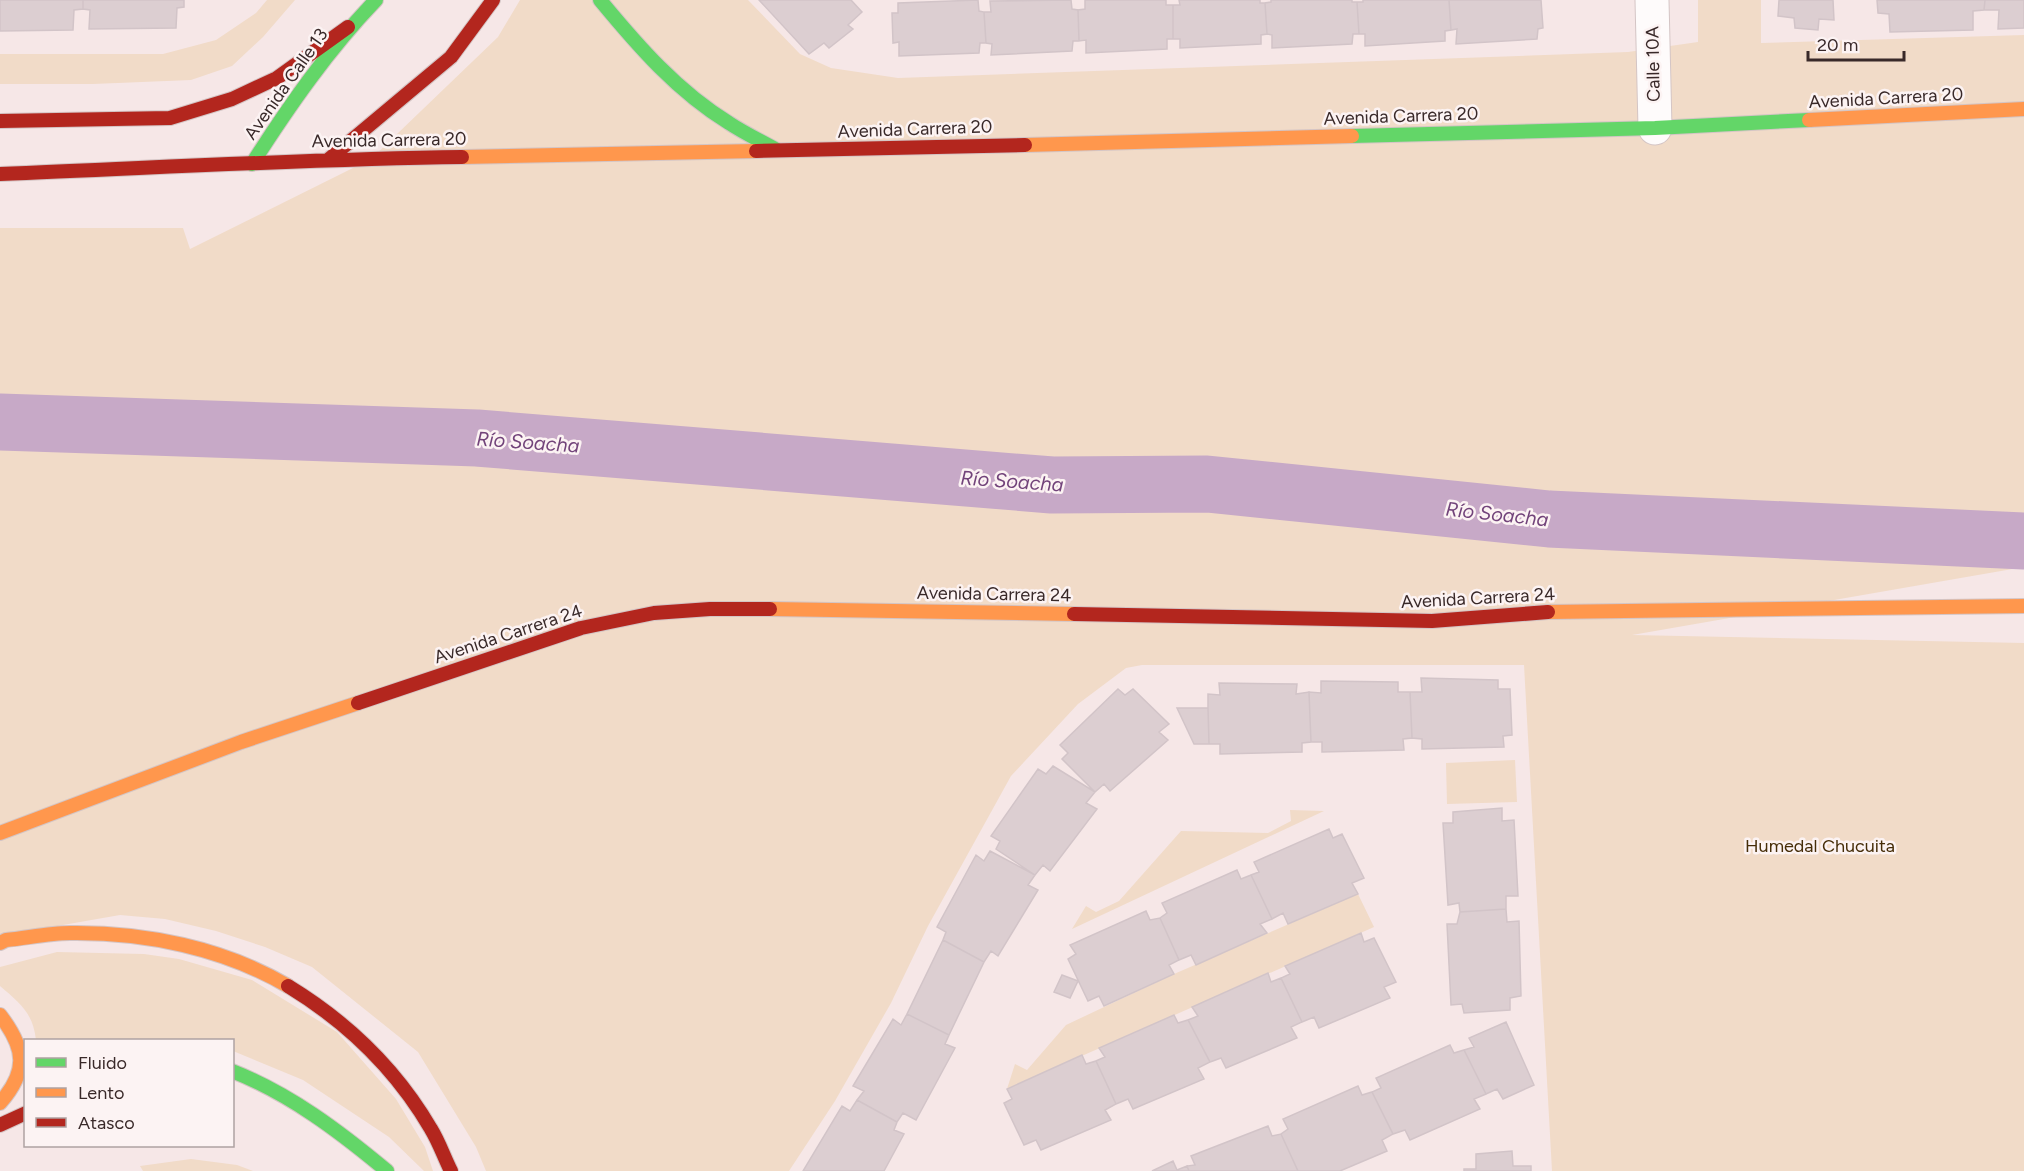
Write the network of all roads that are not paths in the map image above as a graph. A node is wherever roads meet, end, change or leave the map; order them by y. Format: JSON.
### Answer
{"nodes":[{"id":1,"x":376,"y":0,"type":"edge"},
{"id":2,"x":493,"y":0,"type":"edge"},
{"id":3,"x":600,"y":0,"type":"edge"},
{"id":4,"x":1652,"y":0,"type":"edge"},
{"id":5,"x":348,"y":27,"type":"junction"},
{"id":6,"x":2024,"y":110,"type":"edge"},
{"id":7,"x":0,"y":121,"type":"edge"},
{"id":8,"x":1655,"y":128,"type":"junction"},
{"id":9,"x":778,"y":151,"type":"junction"},
{"id":10,"x":329,"y":159,"type":"junction"},
{"id":11,"x":252,"y":164,"type":"junction"},
{"id":12,"x":0,"y":174,"type":"edge"},
{"id":13,"x":2024,"y":606,"type":"edge"},
{"id":14,"x":0,"y":833,"type":"edge"},
{"id":15,"x":0,"y":943,"type":"edge"},
{"id":16,"x":0,"y":1015,"type":"edge"},
{"id":17,"x":234,"y":1072,"type":"edge"},
{"id":18,"x":0,"y":1103,"type":"edge"},
{"id":19,"x":24,"y":1114,"type":"edge"},
{"id":20,"x":0,"y":1125,"type":"edge"},
{"id":21,"x":387,"y":1171,"type":"edge"},
{"id":22,"x":451,"y":1171,"type":"edge"}],
"edges":[{"from":1,"to":5,"type":"street","name":"Avenida Calle 13"},
{"from":2,"to":10,"type":"street"},
{"from":3,"to":9,"type":"street"},
{"from":4,"to":8,"type":"street","name":"Calle 10A"},
{"from":5,"to":7,"type":"street"},
{"from":5,"to":11,"type":"street","name":"Avenida Calle 13"},
{"from":6,"to":8,"type":"street","name":"Avenida Carrera 20"},
{"from":8,"to":9,"type":"street","name":"Avenida Carrera 20"},
{"from":9,"to":10,"type":"street","name":"Avenida Carrera 20"},
{"from":10,"to":11,"type":"street","name":"Avenida Carrera 20"},
{"from":11,"to":12,"type":"street","name":"Avenida Carrera 20"},
{"from":13,"to":14,"type":"street","name":"Avenida Carrera 24"},
{"from":15,"to":22,"type":"street"},
{"from":16,"to":18,"type":"street"},
{"from":17,"to":21,"type":"street"},
{"from":19,"to":20,"type":"street"}]}
